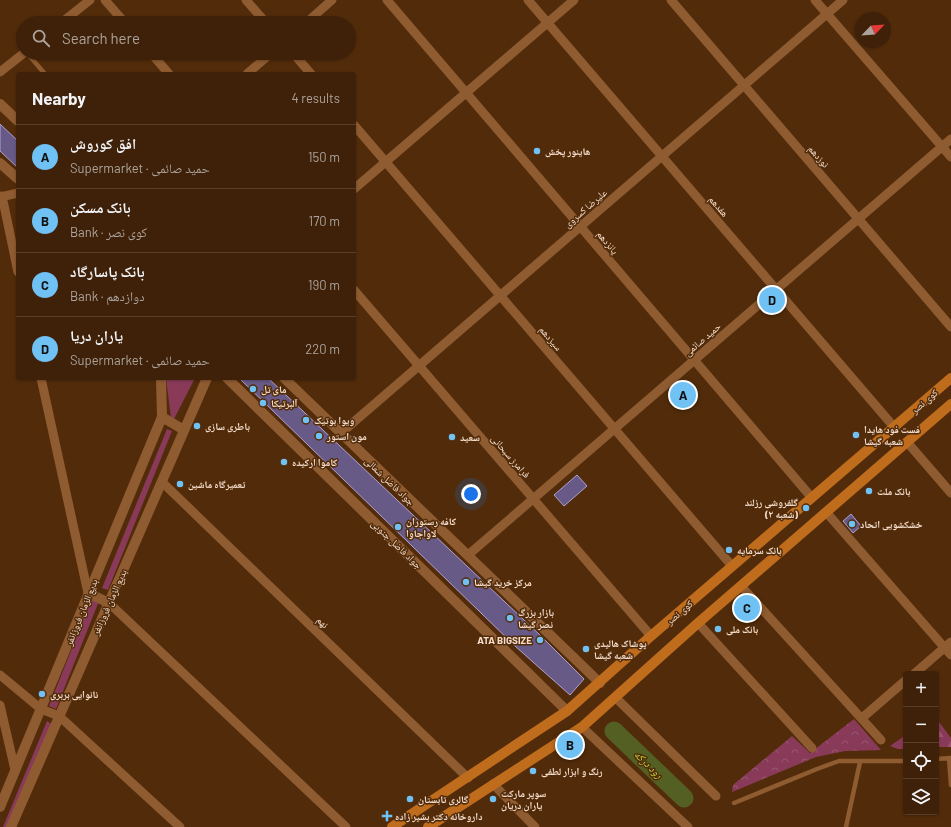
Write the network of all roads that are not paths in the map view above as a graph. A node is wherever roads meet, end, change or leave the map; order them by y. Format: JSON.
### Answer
{"nodes":[{"id":1,"x":90,"y":0,"type":"edge"},
{"id":2,"x":105,"y":0,"type":"edge"},
{"id":3,"x":246,"y":0,"type":"edge"},
{"id":4,"x":332,"y":0,"type":"edge"},
{"id":5,"x":387,"y":0,"type":"edge"},
{"id":6,"x":528,"y":0,"type":"edge"},
{"id":7,"x":574,"y":0,"type":"edge"},
{"id":8,"x":670,"y":0,"type":"edge"},
{"id":9,"x":815,"y":0,"type":"edge"},
{"id":10,"x":843,"y":0,"type":"edge"},
{"id":11,"x":827,"y":14,"type":"junction"},
{"id":12,"x":70,"y":16,"type":"edge"},
{"id":13,"x":119,"y":16,"type":"edge"},
{"id":14,"x":260,"y":16,"type":"edge"},
{"id":15,"x":314,"y":16,"type":"edge"},
{"id":16,"x":548,"y":23,"type":"junction"},
{"id":17,"x":16,"y":60,"type":"edge"},
{"id":18,"x":32,"y":60,"type":"edge"},
{"id":19,"x":157,"y":60,"type":"edge"},
{"id":20,"x":263,"y":60,"type":"edge"},
{"id":21,"x":299,"y":60,"type":"edge"},
{"id":22,"x":0,"y":72,"type":"edge"},
{"id":23,"x":43,"y":72,"type":"edge"},
{"id":24,"x":167,"y":72,"type":"edge"},
{"id":25,"x":249,"y":72,"type":"edge"},
{"id":26,"x":309,"y":72,"type":"edge"},
{"id":27,"x":744,"y":85,"type":"junction"},
{"id":28,"x":466,"y":93,"type":"junction"},
{"id":29,"x":0,"y":104,"type":"edge"},
{"id":30,"x":16,"y":119,"type":"edge"},
{"id":31,"x":356,"y":127,"type":"edge"},
{"id":32,"x":951,"y":139,"type":"edge"},
{"id":33,"x":942,"y":147,"type":"junction"},
{"id":34,"x":662,"y":156,"type":"junction"},
{"id":35,"x":951,"y":157,"type":"edge"},
{"id":36,"x":386,"y":162,"type":"junction"},
{"id":37,"x":0,"y":163,"type":"edge"},
{"id":38,"x":16,"y":177,"type":"edge"},
{"id":39,"x":356,"y":187,"type":"edge"},
{"id":40,"x":16,"y":193,"type":"edge"},
{"id":41,"x":1,"y":196,"type":"edge"},
{"id":42,"x":858,"y":219,"type":"junction"},
{"id":43,"x":580,"y":227,"type":"junction"},
{"id":44,"x":16,"y":263,"type":"edge"},
{"id":45,"x":776,"y":290,"type":"junction"},
{"id":46,"x":356,"y":292,"type":"edge"},
{"id":47,"x":500,"y":296,"type":"junction"},
{"id":48,"x":951,"y":327,"type":"edge"},
{"id":49,"x":694,"y":360,"type":"junction"},
{"id":50,"x":419,"y":366,"type":"junction"},
{"id":51,"x":951,"y":378,"type":"edge"},
{"id":52,"x":41,"y":380,"type":"edge"},
{"id":53,"x":161,"y":380,"type":"edge"},
{"id":54,"x":206,"y":380,"type":"edge"},
{"id":55,"x":229,"y":380,"type":"edge"},
{"id":56,"x":286,"y":380,"type":"edge"},
{"id":57,"x":951,"y":404,"type":"edge"},
{"id":58,"x":162,"y":417,"type":"junction"},
{"id":59,"x":894,"y":427,"type":"junction"},
{"id":60,"x":614,"y":429,"type":"junction"},
{"id":61,"x":184,"y":430,"type":"junction"},
{"id":62,"x":341,"y":434,"type":"junction"},
{"id":63,"x":907,"y":442,"type":"junction"},
{"id":64,"x":162,"y":482,"type":"junction"},
{"id":65,"x":951,"y":493,"type":"edge"},
{"id":66,"x":812,"y":498,"type":"junction"},
{"id":67,"x":533,"y":499,"type":"junction"},
{"id":68,"x":826,"y":512,"type":"junction"},
{"id":69,"x":468,"y":555,"type":"junction"},
{"id":70,"x":732,"y":566,"type":"junction"},
{"id":71,"x":741,"y":586,"type":"junction"},
{"id":72,"x":88,"y":593,"type":"junction"},
{"id":73,"x":109,"y":603,"type":"junction"},
{"id":74,"x":698,"y":623,"type":"junction"},
{"id":75,"x":651,"y":636,"type":"junction"},
{"id":76,"x":948,"y":645,"type":"edge"},
{"id":77,"x":951,"y":655,"type":"edge"},
{"id":78,"x":918,"y":671,"type":"edge"},
{"id":79,"x":0,"y":675,"type":"edge"},
{"id":80,"x":600,"y":683,"type":"junction"},
{"id":81,"x":903,"y":683,"type":"edge"},
{"id":82,"x":616,"y":698,"type":"junction"},
{"id":83,"x":0,"y":705,"type":"edge"},
{"id":84,"x":42,"y":709,"type":"junction"},
{"id":85,"x":567,"y":711,"type":"junction"},
{"id":86,"x":59,"y":716,"type":"junction"},
{"id":87,"x":862,"y":718,"type":"junction"},
{"id":88,"x":582,"y":727,"type":"junction"},
{"id":89,"x":881,"y":740,"type":"dead end"},
{"id":90,"x":812,"y":748,"type":"dead end"},
{"id":91,"x":950,"y":758,"type":"edge"},
{"id":92,"x":939,"y":759,"type":"edge"},
{"id":93,"x":903,"y":761,"type":"edge"},
{"id":94,"x":860,"y":762,"type":"junction"},
{"id":95,"x":15,"y":770,"type":"junction"},
{"id":96,"x":468,"y":778,"type":"junction"},
{"id":97,"x":493,"y":784,"type":"junction"},
{"id":98,"x":951,"y":785,"type":"edge"},
{"id":99,"x":716,"y":796,"type":"dead end"},
{"id":100,"x":734,"y":803,"type":"dead end"},
{"id":101,"x":0,"y":807,"type":"edge"},
{"id":102,"x":13,"y":826,"type":"edge"},
{"id":103,"x":180,"y":827,"type":"edge"},
{"id":104,"x":346,"y":827,"type":"edge"},
{"id":105,"x":392,"y":827,"type":"edge"},
{"id":106,"x":429,"y":827,"type":"edge"},
{"id":107,"x":535,"y":827,"type":"edge"},
{"id":108,"x":688,"y":827,"type":"edge"},
{"id":109,"x":846,"y":827,"type":"edge"}],
"edges":[{"from":1,"to":12,"type":"street"},
{"from":2,"to":13,"type":"street"},
{"from":3,"to":14,"type":"street"},
{"from":4,"to":15,"type":"street"},
{"from":5,"to":28,"type":"street","name":"پانزدهم"},
{"from":6,"to":16,"type":"street","name":"هفدهم"},
{"from":7,"to":16,"type":"street"},
{"from":8,"to":27,"type":"street","name":"نوزدهم"},
{"from":9,"to":11,"type":"street"},
{"from":10,"to":11,"type":"street","name":"علیرضا کسروی"},
{"from":11,"to":27,"type":"street","name":"علیرضا کسروی"},
{"from":11,"to":33,"type":"street"},
{"from":16,"to":28,"type":"street"},
{"from":16,"to":34,"type":"street","name":"هفدهم"},
{"from":17,"to":22,"type":"street"},
{"from":18,"to":23,"type":"lane"},
{"from":19,"to":24,"type":"street"},
{"from":20,"to":25,"type":"street"},
{"from":21,"to":26,"type":"street"},
{"from":27,"to":34,"type":"street","name":"علیرضا کسروی"},
{"from":27,"to":42,"type":"street","name":"نوزدهم"},
{"from":28,"to":36,"type":"street"},
{"from":28,"to":43,"type":"street","name":"پانزدهم"},
{"from":29,"to":30,"type":"street"},
{"from":31,"to":36,"type":"street","name":"سیزدهم"},
{"from":32,"to":33,"type":"street","name":"حمید صائمی"},
{"from":33,"to":35,"type":"street"},
{"from":33,"to":42,"type":"street","name":"حمید صائمی"},
{"from":34,"to":43,"type":"street","name":"علیرضا کسروی"},
{"from":34,"to":45,"type":"street","name":"هفدهم"},
{"from":36,"to":39,"type":"street"},
{"from":36,"to":47,"type":"street","name":"سیزدهم"},
{"from":37,"to":38,"type":"street"},
{"from":40,"to":41,"type":"street"},
{"from":41,"to":44,"type":"street"},
{"from":42,"to":45,"type":"street","name":"حمید صائمی"},
{"from":42,"to":48,"type":"street","name":"نوزدهم"},
{"from":43,"to":47,"type":"street","name":"علیرضا کسروی"},
{"from":43,"to":49,"type":"street","name":"پانزدهم"},
{"from":45,"to":49,"type":"street","name":"حمید صائمی"},
{"from":45,"to":59,"type":"street","name":"هفدهم"},
{"from":46,"to":50,"type":"street","name":"فرامرز سبحانی"},
{"from":47,"to":50,"type":"street","name":"علیرضا کسروی"},
{"from":47,"to":60,"type":"street","name":"سیزدهم"},
{"from":49,"to":60,"type":"street","name":"حمید صائمی"},
{"from":49,"to":66,"type":"street","name":"پانزدهم"},
{"from":50,"to":62,"type":"street","name":"علیرضا کسروی"},
{"from":50,"to":67,"type":"street","name":"فرامرز سبحانی"},
{"from":51,"to":59,"type":"main road","name":"کوی نصر"},
{"from":52,"to":72,"type":"street"},
{"from":53,"to":58,"type":"street"},
{"from":54,"to":61,"type":"street","name":"بدیع‌ الزمان فروزانفر"},
{"from":55,"to":85,"type":"street","name":"جواد فاضل جنوبی"},
{"from":56,"to":62,"type":"street","name":"جواد فاضل شمالی"},
{"from":57,"to":63,"type":"main road","name":"کوی نصر"},
{"from":58,"to":61,"type":"street"},
{"from":58,"to":72,"type":"street","name":"بدیع الزمان فروزانفر"},
{"from":59,"to":66,"type":"main road","name":"کوی نصر"},
{"from":60,"to":67,"type":"street","name":"حمید صائمی"},
{"from":60,"to":70,"type":"street","name":"سیزدهم"},
{"from":61,"to":64,"type":"street","name":"بدیع‌ الزمان فروزانفر"},
{"from":62,"to":69,"type":"street","name":"جواد فاضل شمالی"},
{"from":63,"to":65,"type":"street"},
{"from":63,"to":68,"type":"main road","name":"کوی نصر"},
{"from":64,"to":73,"type":"street","name":"بدیع‌ الزمان فروزانفر"},
{"from":64,"to":96,"type":"street","name":"نهم"},
{"from":66,"to":70,"type":"main road","name":"کوی نصر"},
{"from":67,"to":69,"type":"street","name":"حمید صائمی"},
{"from":67,"to":75,"type":"street","name":"فرامرز سبحانی"},
{"from":68,"to":71,"type":"main road","name":"کوی نصر"},
{"from":68,"to":76,"type":"street"},
{"from":69,"to":80,"type":"street","name":"جواد فاضل شمالی"},
{"from":70,"to":75,"type":"main road","name":"کوی نصر"},
{"from":71,"to":74,"type":"main road","name":"کوی نصر"},
{"from":71,"to":87,"type":"street"},
{"from":72,"to":73,"type":"street"},
{"from":72,"to":84,"type":"street","name":"بدیع الزمان فروزانفر"},
{"from":73,"to":86,"type":"street","name":"بدیع‌ الزمان فروزانفر"},
{"from":73,"to":104,"type":"street"},
{"from":74,"to":82,"type":"main road","name":"کوی نصر"},
{"from":74,"to":90,"type":"street"},
{"from":75,"to":80,"type":"main road","name":"کوی نصر"},
{"from":76,"to":77,"type":"street"},
{"from":76,"to":78,"type":"street"},
{"from":79,"to":84,"type":"street"},
{"from":80,"to":85,"type":"main road","name":"کوی نصر"},
{"from":81,"to":87,"type":"street"},
{"from":82,"to":88,"type":"main road","name":"کوی نصر"},
{"from":82,"to":99,"type":"street"},
{"from":83,"to":95,"type":"street"},
{"from":84,"to":86,"type":"street"},
{"from":84,"to":95,"type":"street","name":"بدیع الزمان فروزانفر"},
{"from":85,"to":96,"type":"main road","name":"کوی نصر"},
{"from":86,"to":102,"type":"street","name":"بدیع‌ الزمان فروزانفر"},
{"from":86,"to":103,"type":"street"},
{"from":87,"to":89,"type":"street"},
{"from":88,"to":97,"type":"main road","name":"کوی نصر"},
{"from":88,"to":108,"type":"street"},
{"from":91,"to":92,"type":"lane"},
{"from":91,"to":98,"type":"lane"},
{"from":93,"to":94,"type":"lane"},
{"from":94,"to":100,"type":"lane"},
{"from":94,"to":109,"type":"lane"},
{"from":95,"to":101,"type":"street","name":"بدیع الزمان فروزانفر"},
{"from":96,"to":105,"type":"main road","name":"کوی نصر"},
{"from":97,"to":106,"type":"main road","name":"کوی نصر"},
{"from":97,"to":107,"type":"street"}]}
